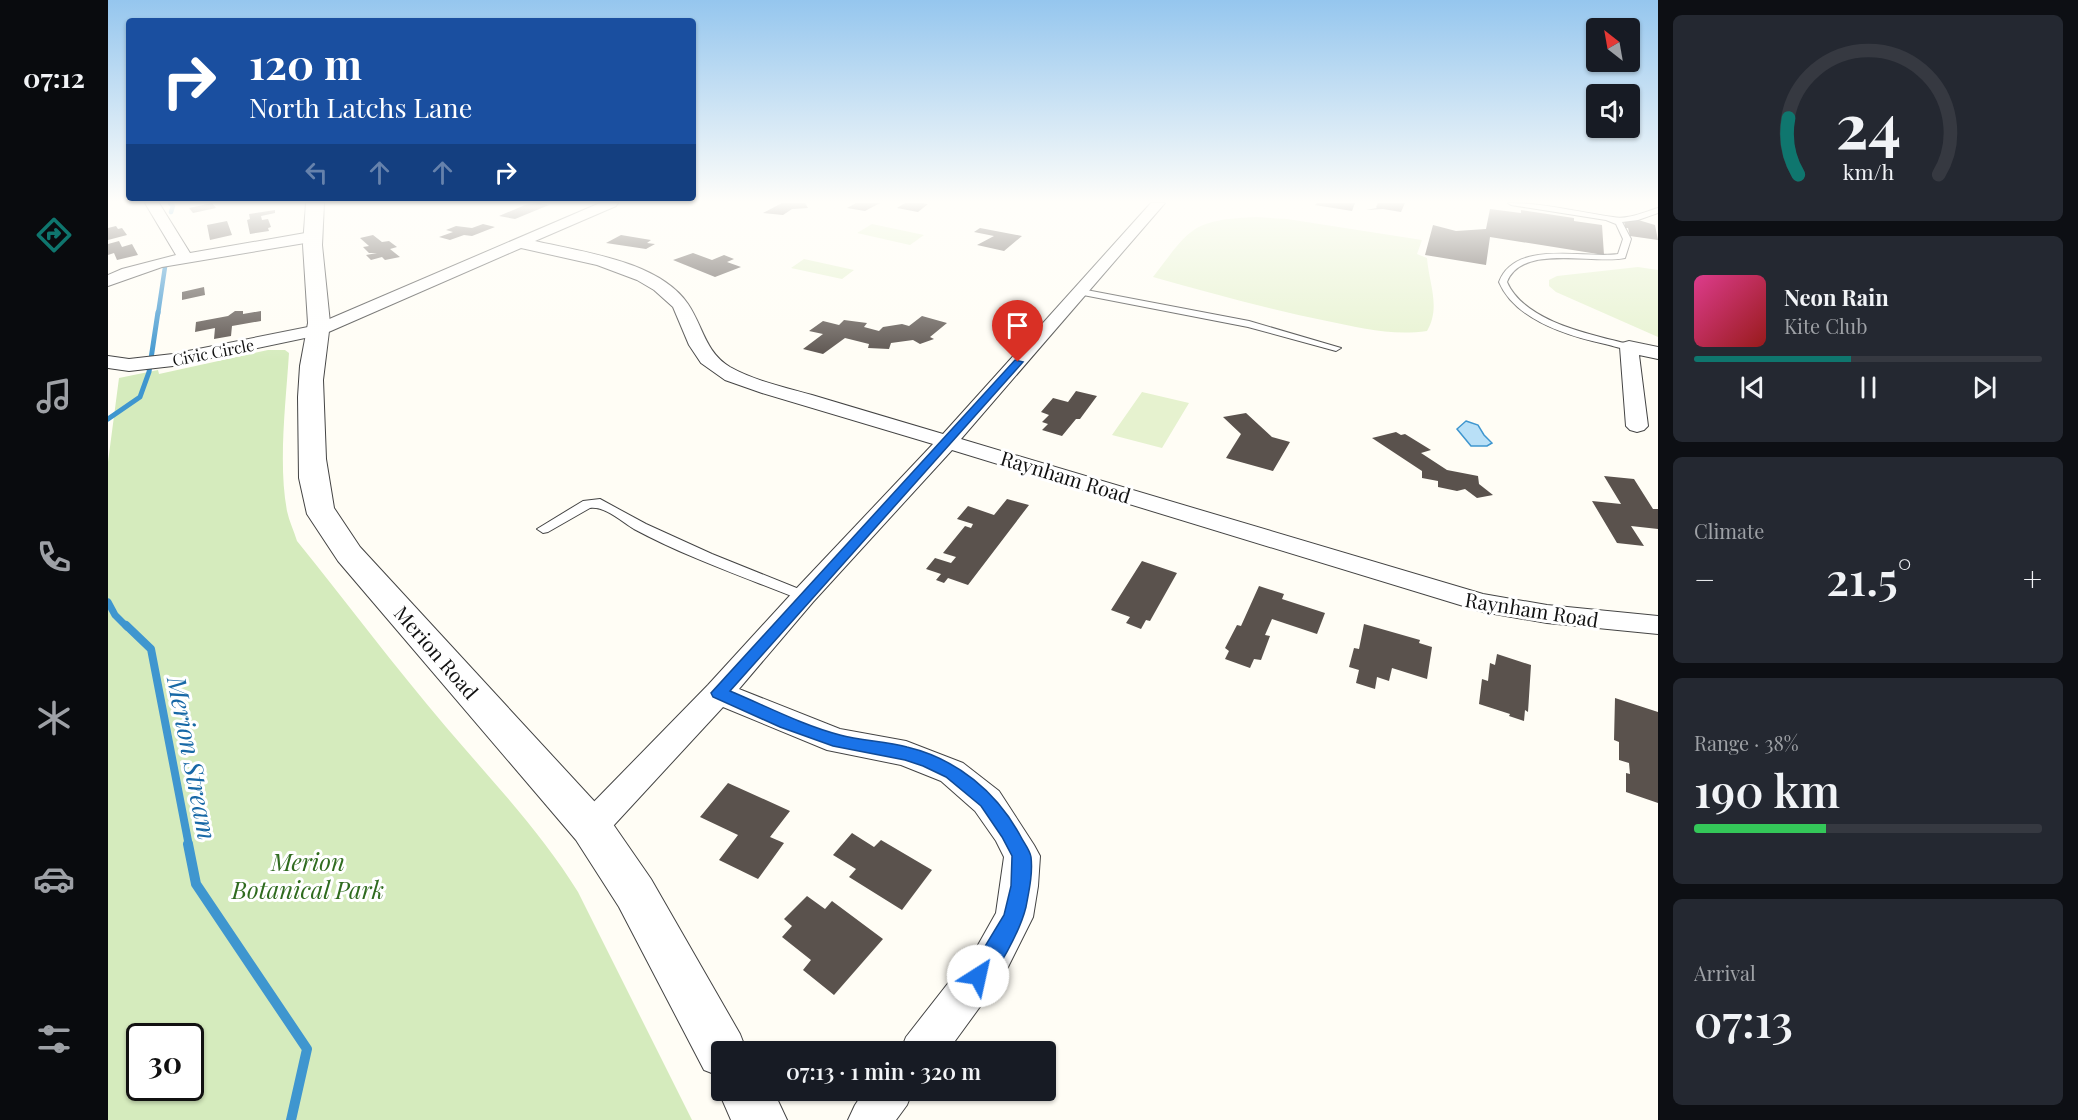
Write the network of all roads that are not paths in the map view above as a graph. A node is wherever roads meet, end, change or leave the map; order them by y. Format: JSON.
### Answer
{"nodes":[{"id":1,"x":184,"y":255,"type":"edge"},
{"id":2,"x":207,"y":255,"type":"edge"},
{"id":3,"x":313,"y":255,"type":"edge"},
{"id":4,"x":492,"y":255,"type":"edge"},
{"id":5,"x":571,"y":255,"type":"edge"},
{"id":6,"x":1113,"y":255,"type":"edge"},
{"id":7,"x":1572,"y":255,"type":"edge"},
{"id":8,"x":1578,"y":255,"type":"edge"},
{"id":9,"x":1622,"y":255,"type":"edge"},
{"id":10,"x":186,"y":259,"type":"junction"},
{"id":11,"x":108,"y":281,"type":"edge"},
{"id":12,"x":1081,"y":292,"type":"junction"},
{"id":13,"x":318,"y":330,"type":"junction"},
{"id":14,"x":1629,"y":347,"type":"junction"},
{"id":15,"x":1336,"y":348,"type":"dead end"},
{"id":16,"x":1658,"y":353,"type":"edge"},
{"id":17,"x":108,"y":362,"type":"edge"},
{"id":18,"x":1637,"y":426,"type":"dead end"},
{"id":19,"x":948,"y":441,"type":"junction"},
{"id":20,"x":543,"y":530,"type":"dead end"},
{"id":21,"x":804,"y":596,"type":"junction"},
{"id":22,"x":1658,"y":625,"type":"edge"},
{"id":23,"x":719,"y":693,"type":"junction"},
{"id":24,"x":591,"y":827,"type":"junction"},
{"id":25,"x":716,"y":1041,"type":"edge"},
{"id":26,"x":929,"y":1041,"type":"edge"},
{"id":27,"x":750,"y":1101,"type":"edge"},
{"id":28,"x":884,"y":1101,"type":"edge"},
{"id":29,"x":760,"y":1120,"type":"edge"},
{"id":30,"x":870,"y":1120,"type":"edge"}],
"edges":[{"from":1,"to":10,"type":"street"},
{"from":2,"to":10,"type":"street"},
{"from":3,"to":13,"type":"street","name":"Merion Road"},
{"from":4,"to":13,"type":"street","name":"Civic Circle"},
{"from":5,"to":19,"type":"street","name":"Raynham Road"},
{"from":6,"to":12,"type":"street"},
{"from":7,"to":14,"type":"lane"},
{"from":8,"to":9,"type":"lane"},
{"from":10,"to":11,"type":"street"},
{"from":12,"to":15,"type":"lane"},
{"from":12,"to":19,"type":"street"},
{"from":13,"to":17,"type":"street","name":"Civic Circle"},
{"from":13,"to":24,"type":"street","name":"Merion Road"},
{"from":14,"to":16,"type":"street"},
{"from":14,"to":18,"type":"street"},
{"from":19,"to":21,"type":"street"},
{"from":19,"to":22,"type":"street","name":"Raynham Road"},
{"from":20,"to":21,"type":"lane"},
{"from":21,"to":23,"type":"street"},
{"from":23,"to":24,"type":"street"},
{"from":23,"to":26,"type":"street"},
{"from":24,"to":25,"type":"street","name":"Merion Road"},
{"from":27,"to":29,"type":"street"},
{"from":28,"to":30,"type":"street"}]}
